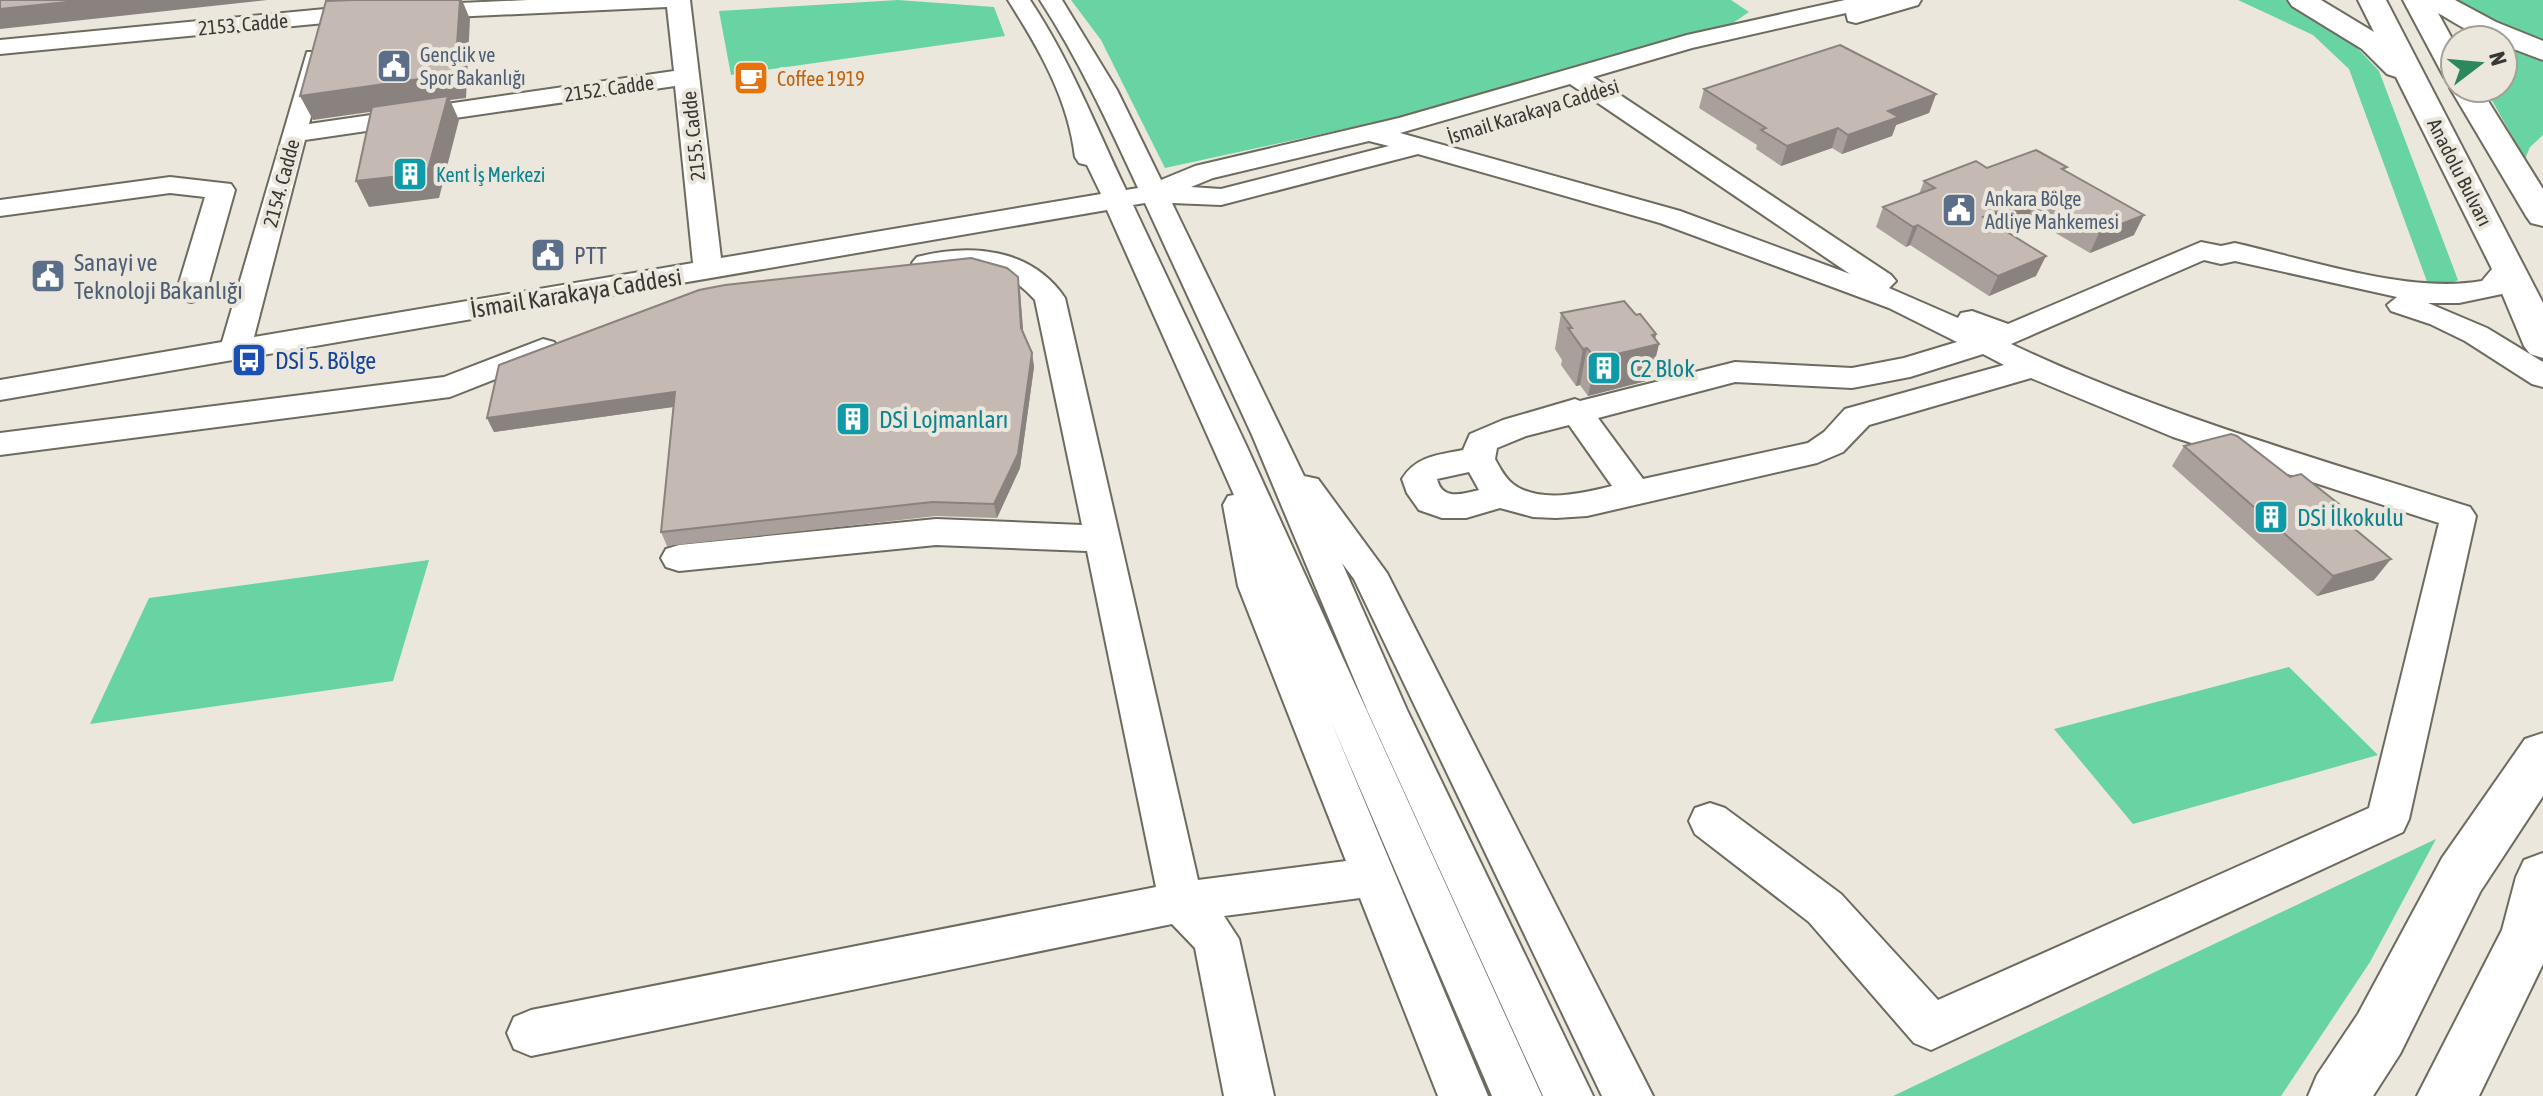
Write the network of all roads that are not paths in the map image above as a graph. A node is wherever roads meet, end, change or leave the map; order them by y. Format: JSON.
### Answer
{"nodes":[{"id":1,"x":679,"y":0,"type":"edge"},
{"id":2,"x":1019,"y":0,"type":"edge"},
{"id":3,"x":1051,"y":0,"type":"edge"},
{"id":4,"x":1876,"y":0,"type":"edge"},
{"id":5,"x":1910,"y":0,"type":"edge"},
{"id":6,"x":2302,"y":0,"type":"edge"},
{"id":7,"x":2372,"y":0,"type":"edge"},
{"id":8,"x":2417,"y":0,"type":"edge"},
{"id":9,"x":2434,"y":0,"type":"edge"},
{"id":10,"x":325,"y":16,"type":"junction"},
{"id":11,"x":2439,"y":41,"type":"edge"},
{"id":12,"x":0,"y":47,"type":"edge"},
{"id":13,"x":2543,"y":51,"type":"edge"},
{"id":14,"x":686,"y":77,"type":"junction"},
{"id":15,"x":1585,"y":83,"type":"junction"},
{"id":16,"x":2416,"y":88,"type":"junction"},
{"id":17,"x":2475,"y":104,"type":"edge"},
{"id":18,"x":1371,"y":133,"type":"junction"},
{"id":19,"x":295,"y":134,"type":"junction"},
{"id":20,"x":1087,"y":135,"type":"junction"},
{"id":21,"x":1420,"y":146,"type":"junction"},
{"id":22,"x":1152,"y":194,"type":"junction"},
{"id":23,"x":0,"y":208,"type":"edge"},
{"id":24,"x":1057,"y":210,"type":"junction"},
{"id":25,"x":1121,"y":213,"type":"junction"},
{"id":26,"x":2543,"y":216,"type":"edge"},
{"id":27,"x":2221,"y":255,"type":"junction"},
{"id":28,"x":2509,"y":267,"type":"junction"},
{"id":29,"x":708,"y":271,"type":"junction"},
{"id":30,"x":191,"y":293,"type":"dead end"},
{"id":31,"x":654,"y":309,"type":"edge"},
{"id":32,"x":568,"y":340,"type":"edge"},
{"id":33,"x":1985,"y":343,"type":"junction"},
{"id":34,"x":2543,"y":346,"type":"edge"},
{"id":35,"x":235,"y":350,"type":"junction"},
{"id":36,"x":2032,"y":366,"type":"junction"},
{"id":37,"x":2543,"y":377,"type":"edge"},
{"id":38,"x":0,"y":390,"type":"edge"},
{"id":39,"x":1575,"y":410,"type":"junction"},
{"id":40,"x":1269,"y":435,"type":"junction"},
{"id":41,"x":0,"y":444,"type":"edge"},
{"id":42,"x":1229,"y":445,"type":"junction"},
{"id":43,"x":1478,"y":459,"type":"junction"},
{"id":44,"x":1635,"y":493,"type":"junction"},
{"id":45,"x":1504,"y":495,"type":"junction"},
{"id":46,"x":1102,"y":539,"type":"junction"},
{"id":47,"x":679,"y":558,"type":"dead end"},
{"id":48,"x":1369,"y":715,"type":"junction"},
{"id":49,"x":2543,"y":754,"type":"edge"},
{"id":50,"x":1710,"y":821,"type":"dead end"},
{"id":51,"x":1373,"y":877,"type":"junction"},
{"id":52,"x":2543,"y":877,"type":"edge"},
{"id":53,"x":1181,"y":902,"type":"junction"},
{"id":54,"x":531,"y":1033,"type":"dead end"},
{"id":55,"x":1249,"y":1096,"type":"edge"},
{"id":56,"x":1463,"y":1096,"type":"edge"},
{"id":57,"x":1517,"y":1096,"type":"edge"},
{"id":58,"x":1568,"y":1096,"type":"edge"},
{"id":59,"x":1628,"y":1096,"type":"edge"},
{"id":60,"x":2338,"y":1096,"type":"edge"},
{"id":61,"x":2447,"y":1096,"type":"edge"}],
"edges":[{"from":1,"to":10,"type":"street","name":"2153. Cadde"},
{"from":1,"to":14,"type":"street","name":"2155. Cadde"},
{"from":2,"to":20,"type":"street"},
{"from":3,"to":22,"type":"street"},
{"from":4,"to":15,"type":"street","name":"İsmail Karakaya Caddesi"},
{"from":5,"to":15,"type":"street","name":"İsmail Karakaya Caddesi"},
{"from":6,"to":16,"type":"main road"},
{"from":7,"to":16,"type":"main road","name":"Anadolu Bulvarı"},
{"from":8,"to":11,"type":"main road"},
{"from":9,"to":13,"type":"main road"},
{"from":10,"to":12,"type":"street","name":"2153. Cadde"},
{"from":10,"to":19,"type":"street","name":"2154. Cadde"},
{"from":14,"to":19,"type":"street","name":"2152. Cadde"},
{"from":14,"to":29,"type":"street","name":"2155. Cadde"},
{"from":15,"to":18,"type":"street","name":"İsmail Karakaya Caddesi"},
{"from":15,"to":21,"type":"street","name":"İsmail Karakaya Caddesi"},
{"from":15,"to":27,"type":"street"},
{"from":16,"to":28,"type":"main road","name":"Anadolu Bulvarı"},
{"from":17,"to":26,"type":"main road","name":"Anadolu Bulvarı"},
{"from":18,"to":21,"type":"street"},
{"from":18,"to":22,"type":"street","name":"İsmail Karakaya Caddesi"},
{"from":19,"to":35,"type":"street","name":"2154. Cadde"},
{"from":20,"to":24,"type":"street"},
{"from":20,"to":25,"type":"street"},
{"from":21,"to":22,"type":"street","name":"İsmail Karakaya Caddesi"},
{"from":21,"to":33,"type":"street"},
{"from":22,"to":25,"type":"street","name":"İsmail Karakaya Caddesi"},
{"from":22,"to":40,"type":"street"},
{"from":23,"to":30,"type":"street"},
{"from":24,"to":25,"type":"street","name":"İsmail Karakaya Caddesi"},
{"from":24,"to":29,"type":"street","name":"İsmail Karakaya Caddesi"},
{"from":25,"to":42,"type":"street"},
{"from":27,"to":28,"type":"street"},
{"from":27,"to":37,"type":"street"},
{"from":28,"to":34,"type":"main road","name":"Anadolu Bulvarı"},
{"from":29,"to":35,"type":"street","name":"İsmail Karakaya Caddesi"},
{"from":31,"to":46,"type":"street"},
{"from":32,"to":41,"type":"street"},
{"from":33,"to":36,"type":"street"},
{"from":33,"to":39,"type":"street"},
{"from":35,"to":38,"type":"street","name":"İsmail Karakaya Caddesi"},
{"from":36,"to":44,"type":"street"},
{"from":36,"to":50,"type":"street"},
{"from":39,"to":43,"type":"street"},
{"from":39,"to":44,"type":"street"},
{"from":40,"to":48,"type":"street"},
{"from":40,"to":59,"type":"street"},
{"from":42,"to":48,"type":"street"},
{"from":42,"to":51,"type":"street"},
{"from":43,"to":45,"type":"street"},
{"from":43,"to":45,"type":"street"},
{"from":44,"to":45,"type":"street"},
{"from":46,"to":47,"type":"street"},
{"from":46,"to":53,"type":"street"},
{"from":48,"to":57,"type":"street"},
{"from":48,"to":58,"type":"street"},
{"from":49,"to":60,"type":"main road"},
{"from":51,"to":53,"type":"street"},
{"from":51,"to":56,"type":"street"},
{"from":52,"to":61,"type":"main road"},
{"from":53,"to":54,"type":"street"},
{"from":53,"to":55,"type":"street"}]}
